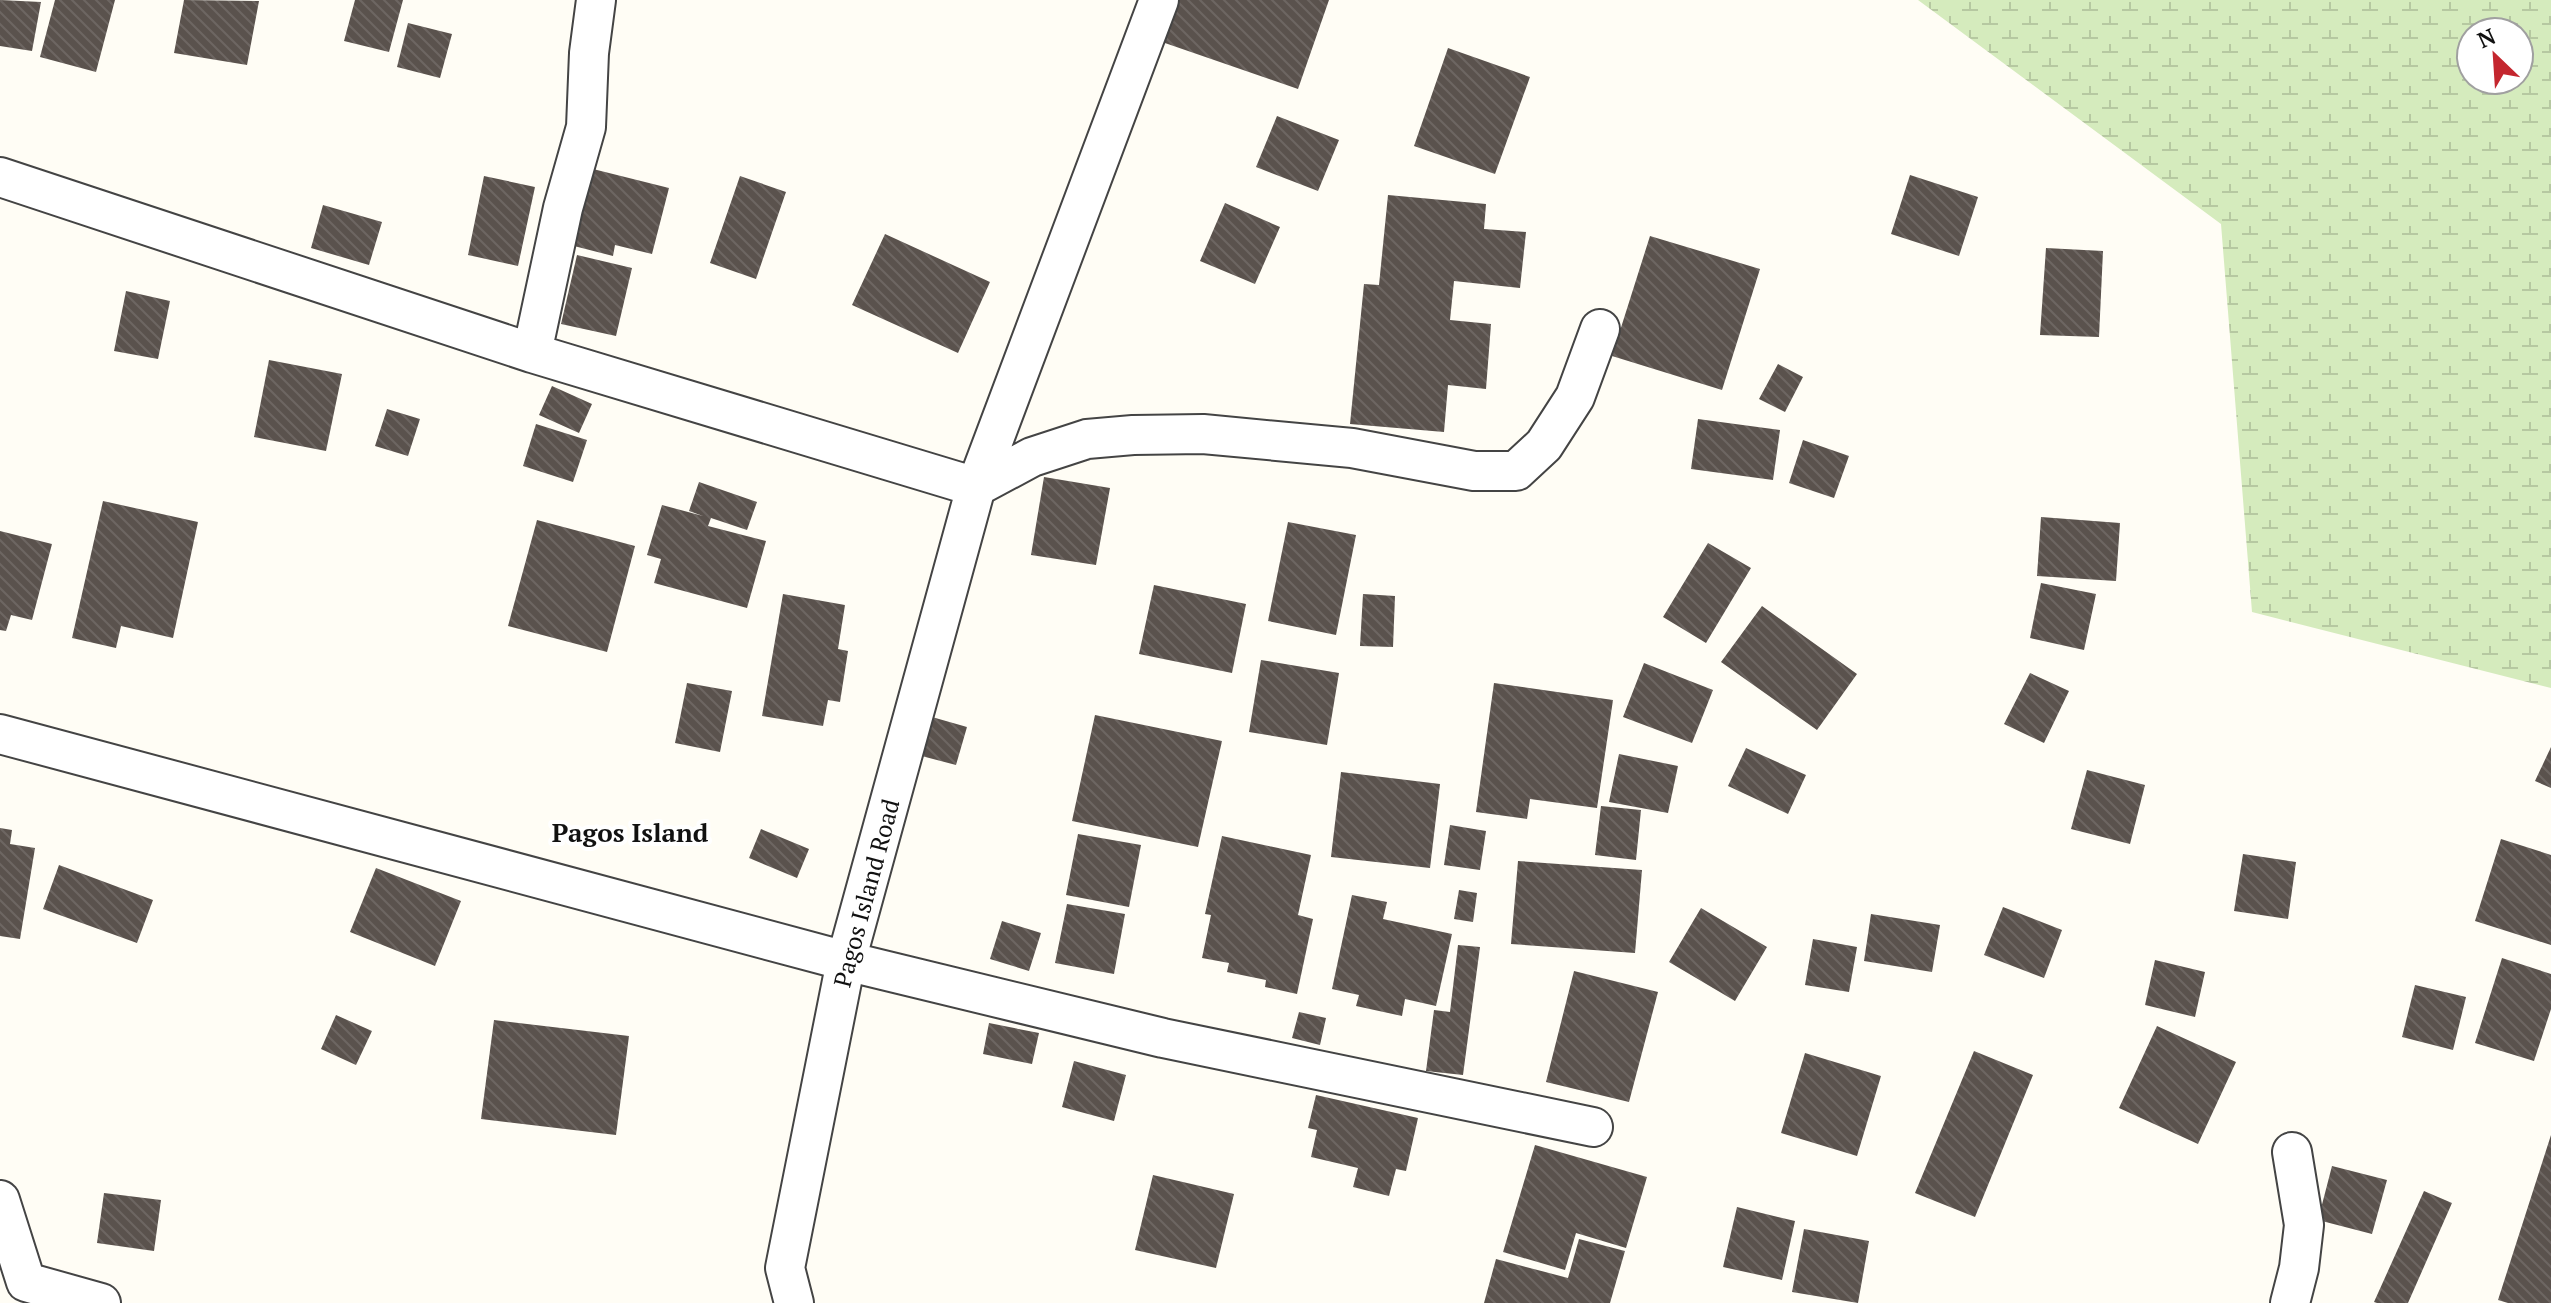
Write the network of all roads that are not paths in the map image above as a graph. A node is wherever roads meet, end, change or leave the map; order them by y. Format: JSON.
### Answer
{"nodes":[{"id":1,"x":596,"y":0,"type":"edge"},
{"id":2,"x":1159,"y":0,"type":"edge"},
{"id":3,"x":0,"y":177,"type":"edge"},
{"id":4,"x":1600,"y":329,"type":"dead end"},
{"id":5,"x":532,"y":353,"type":"junction"},
{"id":6,"x":976,"y":487,"type":"junction"},
{"id":7,"x":0,"y":734,"type":"edge"},
{"id":8,"x":846,"y":961,"type":"junction"},
{"id":9,"x":1593,"y":1127,"type":"dead end"},
{"id":10,"x":2292,"y":1152,"type":"dead end"},
{"id":11,"x":0,"y":1200,"type":"edge"},
{"id":12,"x":13,"y":1279,"type":"edge"},
{"id":13,"x":101,"y":1303,"type":"edge"},
{"id":14,"x":794,"y":1303,"type":"edge"},
{"id":15,"x":2290,"y":1303,"type":"edge"}],
"edges":[{"from":1,"to":5,"type":"street"},
{"from":2,"to":6,"type":"street","name":"Pagos Island Road"},
{"from":3,"to":5,"type":"street"},
{"from":4,"to":6,"type":"street"},
{"from":5,"to":6,"type":"street"},
{"from":6,"to":8,"type":"street","name":"Pagos Island Road"},
{"from":7,"to":8,"type":"street"},
{"from":8,"to":9,"type":"street"},
{"from":8,"to":14,"type":"street","name":"Pagos Island Road"},
{"from":10,"to":15,"type":"street"},
{"from":11,"to":12,"type":"street"},
{"from":12,"to":13,"type":"street"}]}
